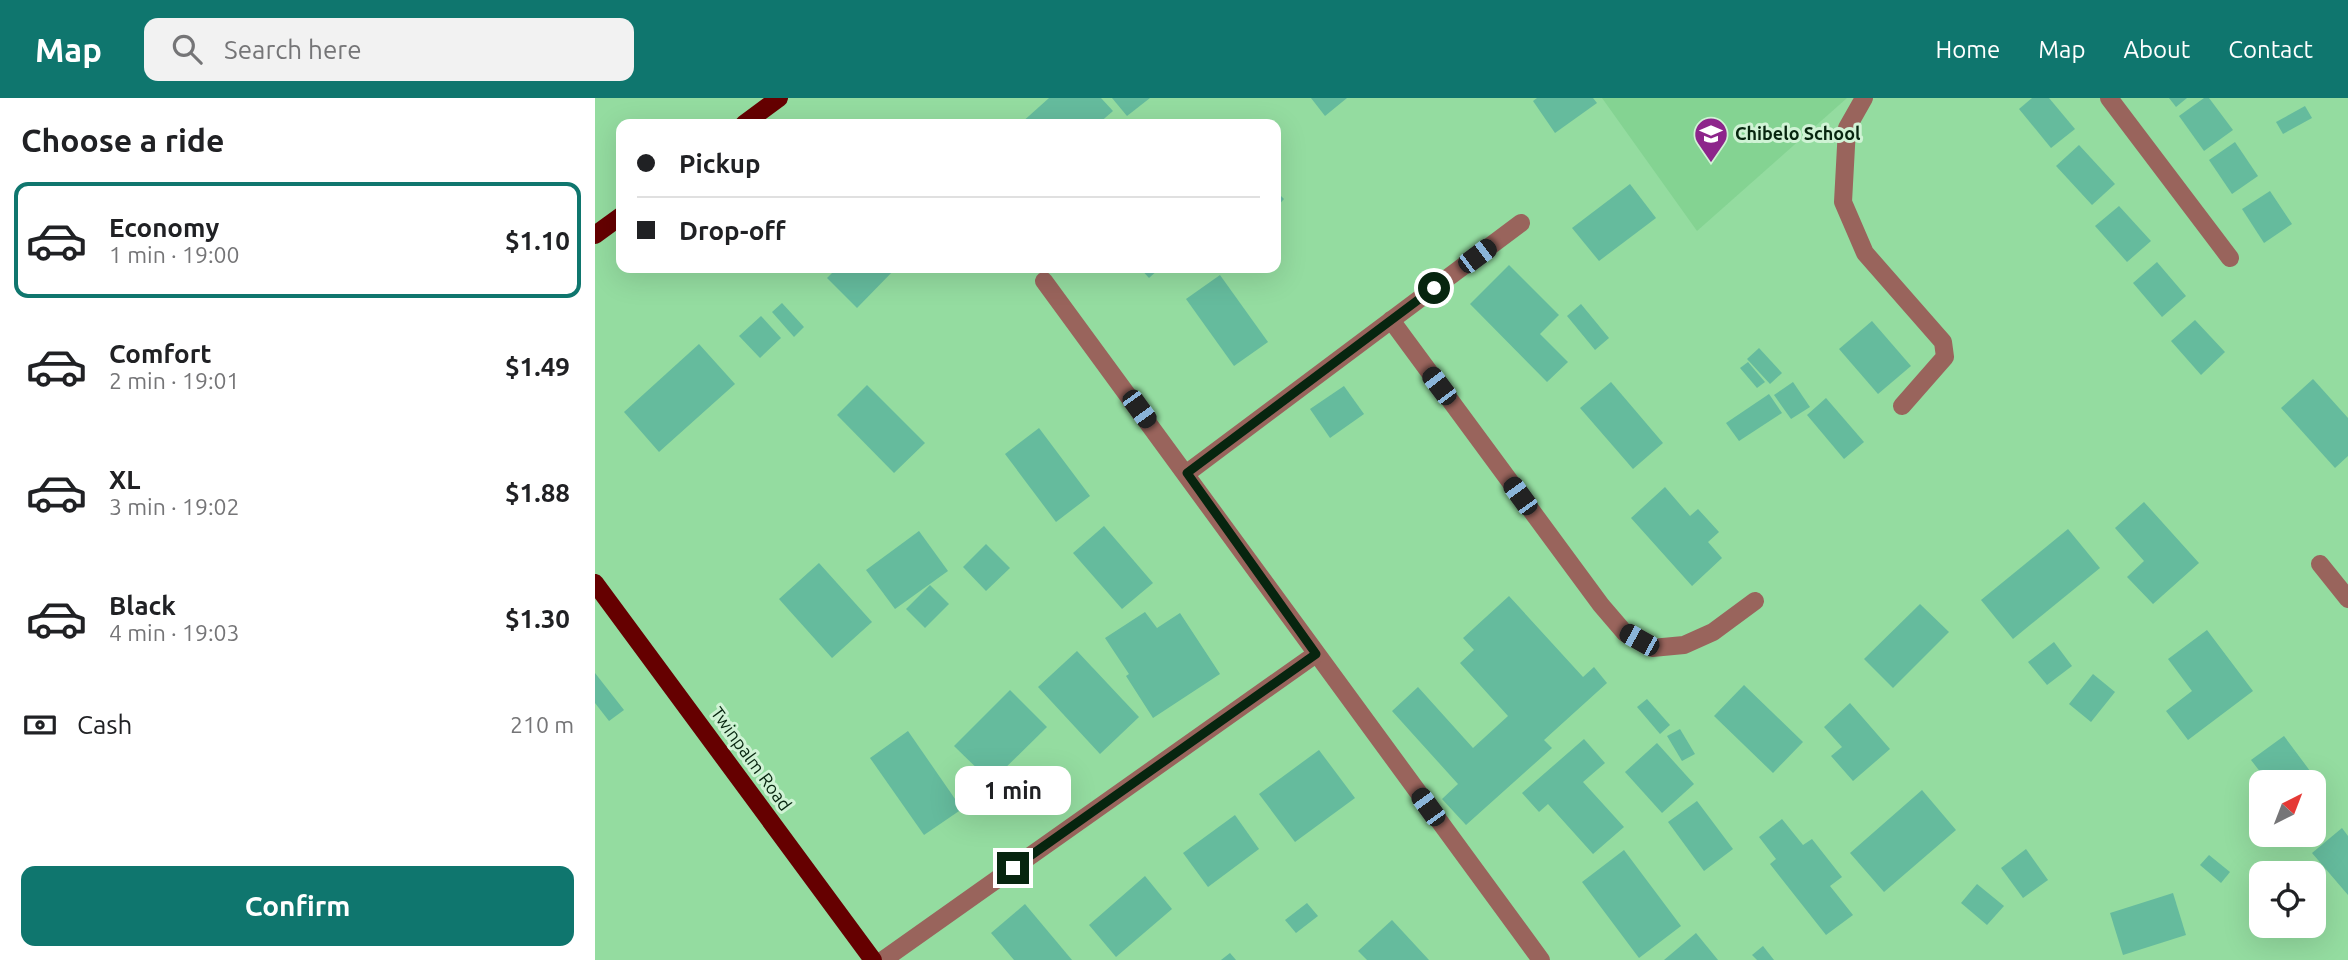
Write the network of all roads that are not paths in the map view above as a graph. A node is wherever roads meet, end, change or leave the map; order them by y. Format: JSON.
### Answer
{"nodes":[{"id":1,"x":779,"y":98,"type":"edge"},
{"id":2,"x":1864,"y":98,"type":"edge"},
{"id":3,"x":2109,"y":98,"type":"edge"},
{"id":4,"x":751,"y":119,"type":"edge"},
{"id":5,"x":616,"y":220,"type":"edge"},
{"id":6,"x":1521,"y":223,"type":"dead end"},
{"id":7,"x":595,"y":235,"type":"edge"},
{"id":8,"x":2230,"y":258,"type":"dead end"},
{"id":9,"x":1044,"y":281,"type":"dead end"},
{"id":10,"x":1391,"y":320,"type":"junction"},
{"id":11,"x":1902,"y":406,"type":"dead end"},
{"id":12,"x":1187,"y":473,"type":"junction"},
{"id":13,"x":2320,"y":564,"type":"dead end"},
{"id":14,"x":595,"y":583,"type":"edge"},
{"id":15,"x":2348,"y":599,"type":"edge"},
{"id":16,"x":1755,"y":601,"type":"dead end"},
{"id":17,"x":1316,"y":654,"type":"junction"},
{"id":18,"x":873,"y":960,"type":"edge"},
{"id":19,"x":883,"y":960,"type":"edge"},
{"id":20,"x":1541,"y":960,"type":"edge"}],
"edges":[{"from":1,"to":4,"type":"main road"},
{"from":2,"to":11,"type":"street"},
{"from":3,"to":8,"type":"street"},
{"from":5,"to":7,"type":"main road"},
{"from":6,"to":10,"type":"street"},
{"from":9,"to":12,"type":"street"},
{"from":10,"to":12,"type":"street"},
{"from":10,"to":16,"type":"street"},
{"from":12,"to":17,"type":"street"},
{"from":13,"to":15,"type":"street"},
{"from":14,"to":18,"type":"main road","name":"Twinpalm Road"},
{"from":17,"to":19,"type":"street"},
{"from":17,"to":20,"type":"street"}]}
